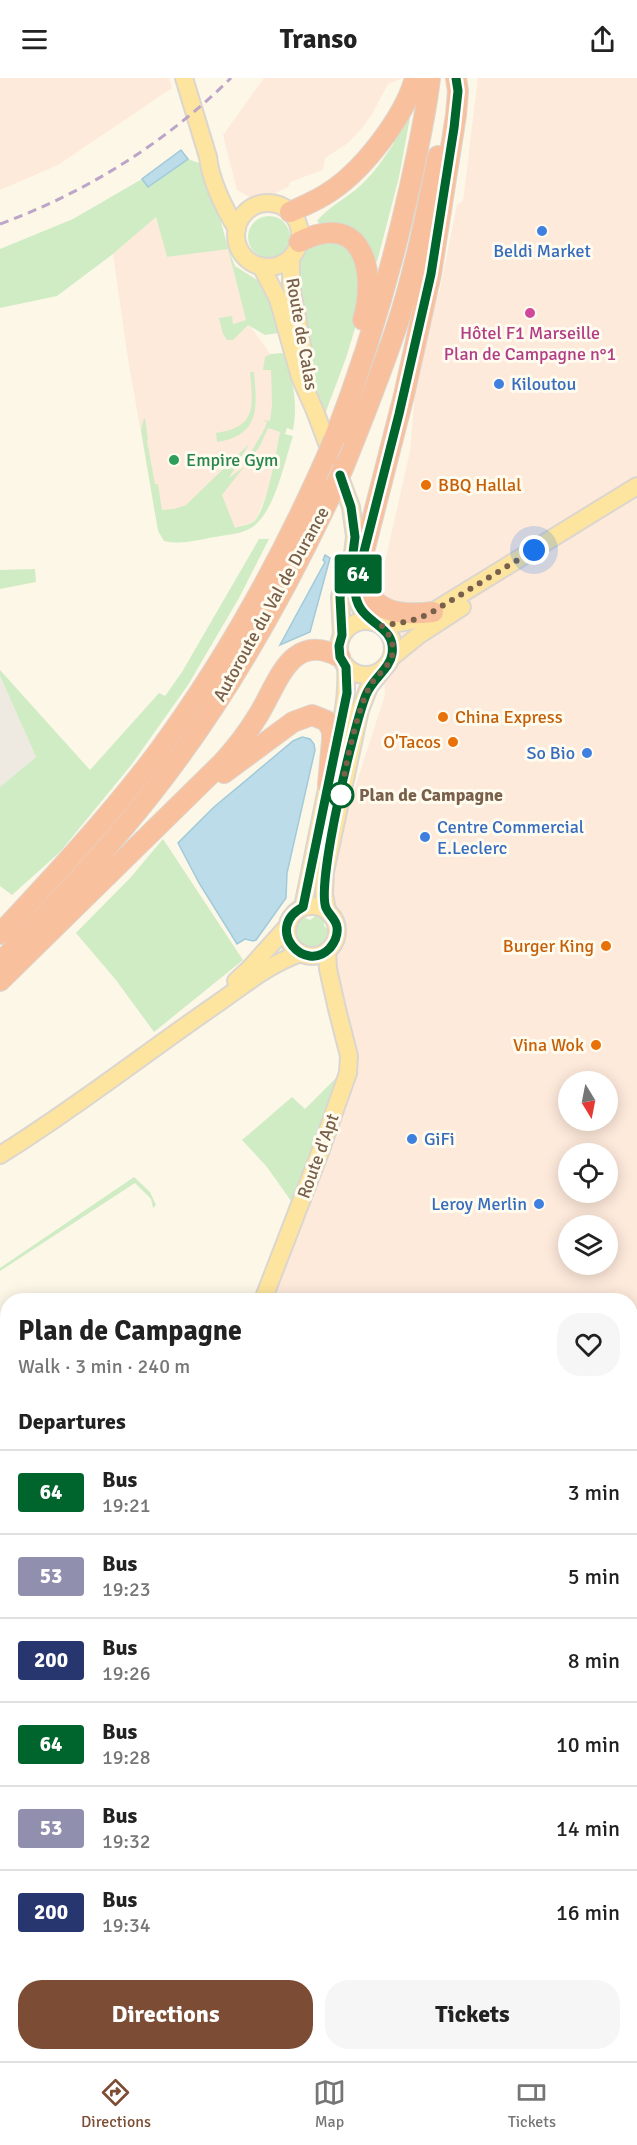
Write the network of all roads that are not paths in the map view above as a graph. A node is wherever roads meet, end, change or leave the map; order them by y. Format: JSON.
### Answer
{"nodes":[{"id":1,"x":184,"y":78,"type":"edge"},
{"id":2,"x":415,"y":78,"type":"edge"},
{"id":3,"x":430,"y":78,"type":"edge"},
{"id":4,"x":450,"y":78,"type":"edge"},
{"id":5,"x":456,"y":78,"type":"edge"},
{"id":6,"x":208,"y":158,"type":"junction"},
{"id":7,"x":255,"y":206,"type":"junction"},
{"id":8,"x":290,"y":212,"type":"junction"},
{"id":9,"x":237,"y":229,"type":"junction"},
{"id":10,"x":295,"y":250,"type":"junction"},
{"id":11,"x":261,"y":266,"type":"junction"},
{"id":12,"x":315,"y":411,"type":"junction"},
{"id":13,"x":331,"y":446,"type":"junction"},
{"id":14,"x":637,"y":486,"type":"edge"},
{"id":15,"x":637,"y":498,"type":"edge"},
{"id":16,"x":368,"y":539,"type":"junction"},
{"id":17,"x":352,"y":561,"type":"junction"},
{"id":18,"x":355,"y":587,"type":"junction"},
{"id":19,"x":433,"y":612,"type":"junction"},
{"id":20,"x":377,"y":624,"type":"junction"},
{"id":21,"x":342,"y":635,"type":"junction"},
{"id":22,"x":343,"y":662,"type":"junction"},
{"id":23,"x":388,"y":663,"type":"junction"},
{"id":24,"x":328,"y":785,"type":"junction"},
{"id":25,"x":143,"y":841,"type":"junction"},
{"id":26,"x":303,"y":907,"type":"junction"},
{"id":27,"x":327,"y":910,"type":"junction"},
{"id":28,"x":286,"y":928,"type":"junction"},
{"id":29,"x":0,"y":934,"type":"edge"},
{"id":30,"x":327,"y":951,"type":"junction"},
{"id":31,"x":302,"y":954,"type":"junction"},
{"id":32,"x":0,"y":963,"type":"edge"},
{"id":33,"x":0,"y":981,"type":"edge"},
{"id":34,"x":337,"y":1008,"type":"junction"},
{"id":35,"x":190,"y":1022,"type":"junction"},
{"id":36,"x":75,"y":1107,"type":"junction"},
{"id":37,"x":0,"y":1146,"type":"edge"},
{"id":38,"x":0,"y":1155,"type":"edge"},
{"id":39,"x":266,"y":1293,"type":"edge"}],
"edges":[{"from":1,"to":6,"type":"main road"},
{"from":2,"to":8,"type":"highway"},
{"from":3,"to":13,"type":"highway","name":"Autoroute du Val de Durance"},
{"from":4,"to":13,"type":"highway","name":"Autoroute du Val de Durance"},
{"from":5,"to":16,"type":"highway"},
{"from":6,"to":7,"type":"main road"},
{"from":6,"to":9,"type":"main road"},
{"from":7,"to":8,"type":"main road"},
{"from":7,"to":9,"type":"main road"},
{"from":8,"to":10,"type":"main road"},
{"from":9,"to":11,"type":"main road"},
{"from":10,"to":11,"type":"main road"},
{"from":10,"to":12,"type":"main road","name":"Route de Calas"},
{"from":10,"to":13,"type":"highway"},
{"from":11,"to":12,"type":"main road","name":"Route de Calas"},
{"from":12,"to":17,"type":"main road","name":"Route de Calas"},
{"from":13,"to":29,"type":"highway","name":"Autoroute du Val de Durance"},
{"from":13,"to":32,"type":"highway","name":"Autoroute du Val de Durance","bridge":true},
{"from":14,"to":19,"type":"main road"},
{"from":15,"to":23,"type":"main road"},
{"from":16,"to":18,"type":"highway"},
{"from":16,"to":19,"type":"highway"},
{"from":17,"to":18,"type":"main road","name":"Route de Calas"},
{"from":17,"to":21,"type":"main road","name":"Route de Calas"},
{"from":18,"to":20,"type":"main road","name":"Route de Calas"},
{"from":19,"to":20,"type":"main road"},
{"from":20,"to":21,"type":"main road"},
{"from":20,"to":23,"type":"main road"},
{"from":21,"to":22,"type":"main road"},
{"from":22,"to":23,"type":"main road"},
{"from":22,"to":24,"type":"main road"},
{"from":22,"to":25,"type":"highway"},
{"from":23,"to":27,"type":"main road"},
{"from":24,"to":25,"type":"highway"},
{"from":24,"to":26,"type":"main road"},
{"from":25,"to":33,"type":"highway"},
{"from":26,"to":27,"type":"main road"},
{"from":26,"to":28,"type":"main road"},
{"from":27,"to":30,"type":"main road"},
{"from":28,"to":31,"type":"main road"},
{"from":28,"to":35,"type":"main road"},
{"from":30,"to":31,"type":"main road"},
{"from":30,"to":34,"type":"main road","name":"Route d'Apt"},
{"from":31,"to":34,"type":"main road","name":"Route d'Apt"},
{"from":31,"to":35,"type":"main road"},
{"from":34,"to":39,"type":"main road","name":"Route d'Apt"},
{"from":35,"to":36,"type":"main road"},
{"from":36,"to":37,"type":"main road"},
{"from":36,"to":38,"type":"main road"}]}
